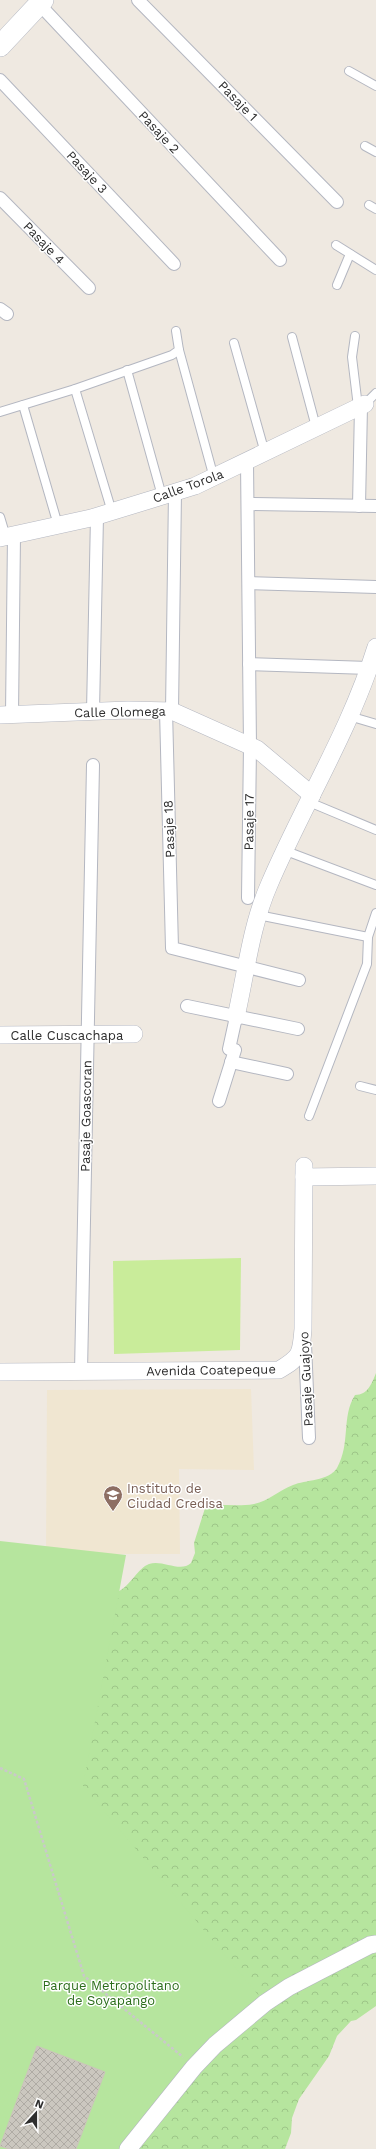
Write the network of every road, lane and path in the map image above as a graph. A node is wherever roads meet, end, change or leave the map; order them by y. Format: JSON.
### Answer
{"nodes":[{"id":1,"x":138,"y":0,"type":"edge"},
{"id":2,"x":41,"y":2,"type":"edge"},
{"id":3,"x":0,"y":46,"type":"edge"},
{"id":4,"x":349,"y":71,"type":"dead end"},
{"id":5,"x":0,"y":80,"type":"edge"},
{"id":6,"x":376,"y":86,"type":"edge"},
{"id":7,"x":365,"y":146,"type":"dead end"},
{"id":8,"x":376,"y":152,"type":"edge"},
{"id":9,"x":0,"y":198,"type":"edge"},
{"id":10,"x":337,"y":202,"type":"dead end"},
{"id":11,"x":336,"y":244,"type":"dead end"},
{"id":12,"x":350,"y":254,"type":"junction"},
{"id":13,"x":280,"y":260,"type":"dead end"},
{"id":14,"x":174,"y":264,"type":"dead end"},
{"id":15,"x":376,"y":270,"type":"edge"},
{"id":16,"x":337,"y":286,"type":"dead end"},
{"id":17,"x":89,"y":288,"type":"dead end"},
{"id":18,"x":176,"y":331,"type":"dead end"},
{"id":19,"x":355,"y":336,"type":"dead end"},
{"id":20,"x":292,"y":337,"type":"dead end"},
{"id":21,"x":234,"y":343,"type":"dead end"},
{"id":22,"x":179,"y":350,"type":"junction"},
{"id":23,"x":127,"y":370,"type":"junction"},
{"id":24,"x":75,"y":389,"type":"junction"},
{"id":25,"x":365,"y":402,"type":"edge"},
{"id":26,"x":23,"y":405,"type":"junction"},
{"id":27,"x":0,"y":412,"type":"edge"},
{"id":28,"x":316,"y":427,"type":"junction"},
{"id":29,"x":265,"y":453,"type":"junction"},
{"id":30,"x":248,"y":462,"type":"junction"},
{"id":31,"x":214,"y":478,"type":"junction"},
{"id":32,"x":168,"y":494,"type":"junction"},
{"id":33,"x":248,"y":504,"type":"junction"},
{"id":34,"x":359,"y":506,"type":"junction"},
{"id":35,"x":376,"y":506,"type":"edge"},
{"id":36,"x":104,"y":514,"type":"junction"},
{"id":37,"x":0,"y":517,"type":"edge"},
{"id":38,"x":58,"y":525,"type":"junction"},
{"id":39,"x":7,"y":537,"type":"edge"},
{"id":40,"x":249,"y":583,"type":"junction"},
{"id":41,"x":376,"y":587,"type":"edge"},
{"id":42,"x":373,"y":660,"type":"edge"},
{"id":43,"x":249,"y":664,"type":"junction"},
{"id":44,"x":169,"y":710,"type":"junction"},
{"id":45,"x":93,"y":711,"type":"junction"},
{"id":46,"x":6,"y":714,"type":"edge"},
{"id":47,"x":350,"y":716,"type":"junction"},
{"id":48,"x":376,"y":724,"type":"edge"},
{"id":49,"x":250,"y":746,"type":"junction"},
{"id":50,"x":93,"y":765,"type":"dead end"},
{"id":51,"x":311,"y":798,"type":"junction"},
{"id":52,"x":376,"y":830,"type":"edge"},
{"id":53,"x":286,"y":850,"type":"junction"},
{"id":54,"x":376,"y":885,"type":"edge"},
{"id":55,"x":248,"y":898,"type":"dead end"},
{"id":56,"x":376,"y":913,"type":"edge"},
{"id":57,"x":258,"y":916,"type":"junction"},
{"id":58,"x":371,"y":934,"type":"edge"},
{"id":59,"x":247,"y":968,"type":"junction"},
{"id":60,"x":299,"y":980,"type":"dead end"},
{"id":61,"x":187,"y":1006,"type":"dead end"},
{"id":62,"x":236,"y":1017,"type":"junction"},
{"id":63,"x":298,"y":1029,"type":"dead end"},
{"id":64,"x":134,"y":1034,"type":"dead end"},
{"id":65,"x":0,"y":1035,"type":"edge"},
{"id":66,"x":88,"y":1035,"type":"junction"},
{"id":67,"x":231,"y":1062,"type":"junction"},
{"id":68,"x":287,"y":1074,"type":"dead end"},
{"id":69,"x":360,"y":1086,"type":"dead end"},
{"id":70,"x":376,"y":1090,"type":"edge"},
{"id":71,"x":219,"y":1101,"type":"dead end"},
{"id":72,"x":309,"y":1116,"type":"dead end"},
{"id":73,"x":376,"y":1176,"type":"edge"},
{"id":74,"x":304,"y":1320,"type":"junction"},
{"id":75,"x":0,"y":1372,"type":"edge"},
{"id":76,"x":81,"y":1372,"type":"junction"},
{"id":77,"x":309,"y":1438,"type":"dead end"},
{"id":78,"x":0,"y":1768,"type":"edge"},
{"id":79,"x":376,"y":1944,"type":"edge"},
{"id":80,"x":194,"y":2066,"type":"junction"},
{"id":81,"x":128,"y":2149,"type":"edge"}],
"edges":[{"from":1,"to":10,"type":"street","name":"Pasaje 1"},
{"from":2,"to":3,"type":"street"},
{"from":2,"to":13,"type":"street","name":"Pasaje 2"},
{"from":4,"to":6,"type":"lane"},
{"from":5,"to":14,"type":"street","name":"Pasaje 3"},
{"from":7,"to":8,"type":"lane"},
{"from":9,"to":17,"type":"street","name":"Pasaje 4"},
{"from":11,"to":12,"type":"lane"},
{"from":12,"to":15,"type":"lane"},
{"from":12,"to":16,"type":"lane"},
{"from":18,"to":22,"type":"lane"},
{"from":19,"to":25,"type":"lane"},
{"from":20,"to":28,"type":"lane"},
{"from":21,"to":29,"type":"lane"},
{"from":22,"to":23,"type":"lane"},
{"from":22,"to":31,"type":"lane"},
{"from":23,"to":24,"type":"lane"},
{"from":23,"to":32,"type":"lane"},
{"from":24,"to":26,"type":"lane"},
{"from":24,"to":36,"type":"lane"},
{"from":25,"to":28,"type":"street","name":"Calle Torola"},
{"from":25,"to":34,"type":"street"},
{"from":26,"to":27,"type":"lane"},
{"from":26,"to":38,"type":"lane"},
{"from":28,"to":29,"type":"street","name":"Calle Torola"},
{"from":29,"to":30,"type":"street","name":"Calle Torola"},
{"from":30,"to":31,"type":"street","name":"Calle Torola"},
{"from":30,"to":33,"type":"street","name":"Pasaje 17"},
{"from":31,"to":32,"type":"street","name":"Calle Torola"},
{"from":32,"to":36,"type":"street","name":"Calle Torola"},
{"from":32,"to":44,"type":"street","name":"Pasaje 18"},
{"from":33,"to":34,"type":"street"},
{"from":33,"to":40,"type":"street","name":"Pasaje 17"},
{"from":34,"to":35,"type":"street"},
{"from":36,"to":38,"type":"street","name":"Calle Torola"},
{"from":36,"to":45,"type":"street"},
{"from":37,"to":39,"type":"lane"},
{"from":38,"to":39,"type":"street","name":"Calle Torola"},
{"from":39,"to":46,"type":"street"},
{"from":40,"to":41,"type":"street"},
{"from":40,"to":43,"type":"street","name":"Pasaje 17"},
{"from":42,"to":43,"type":"street"},
{"from":42,"to":47,"type":"street"},
{"from":43,"to":49,"type":"street","name":"Pasaje 17"},
{"from":44,"to":45,"type":"street","name":"Calle Olomega"},
{"from":44,"to":49,"type":"street","name":"Calle Olomega"},
{"from":44,"to":59,"type":"street","name":"Pasaje 18"},
{"from":45,"to":46,"type":"street","name":"Calle Olomega"},
{"from":47,"to":48,"type":"lane"},
{"from":47,"to":51,"type":"street"},
{"from":49,"to":51,"type":"street","name":"Calle Olomega"},
{"from":49,"to":55,"type":"street","name":"Pasaje 17"},
{"from":50,"to":66,"type":"street","name":"Pasaje Goascoran"},
{"from":51,"to":52,"type":"lane"},
{"from":51,"to":53,"type":"street"},
{"from":53,"to":54,"type":"lane"},
{"from":53,"to":57,"type":"street"},
{"from":56,"to":58,"type":"lane"},
{"from":57,"to":58,"type":"lane"},
{"from":57,"to":59,"type":"street"},
{"from":58,"to":72,"type":"lane"},
{"from":59,"to":60,"type":"street"},
{"from":59,"to":62,"type":"street"},
{"from":61,"to":62,"type":"street"},
{"from":62,"to":63,"type":"street"},
{"from":62,"to":67,"type":"street"},
{"from":64,"to":66,"type":"street","name":"Calle Cuscachapa"},
{"from":65,"to":66,"type":"street","name":"Calle Cuscachapa"},
{"from":66,"to":76,"type":"street","name":"Pasaje Goascoran"},
{"from":67,"to":68,"type":"street"},
{"from":67,"to":71,"type":"street"},
{"from":69,"to":70,"type":"lane"},
{"from":73,"to":74,"type":"street","name":"Avenida Coatepeque"},
{"from":74,"to":76,"type":"street","name":"Avenida Coatepeque"},
{"from":74,"to":77,"type":"street","name":"Pasaje Guajoyo"},
{"from":75,"to":76,"type":"street","name":"Avenida Coatepeque"},
{"from":78,"to":80,"type":"path"},
{"from":79,"to":80,"type":"street"},
{"from":80,"to":81,"type":"street"}]}
